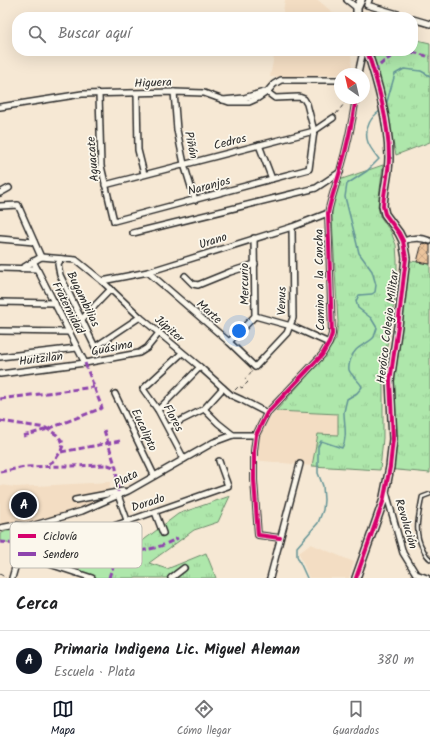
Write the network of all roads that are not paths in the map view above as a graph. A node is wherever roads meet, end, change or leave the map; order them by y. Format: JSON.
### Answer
{"nodes":[{"id":1,"x":347,"y":0,"type":"edge"},
{"id":2,"x":361,"y":0,"type":"edge"},
{"id":3,"x":369,"y":0,"type":"edge"},
{"id":4,"x":357,"y":8,"type":"junction"},
{"id":5,"x":357,"y":12,"type":"edge"},
{"id":6,"x":391,"y":12,"type":"edge"},
{"id":7,"x":418,"y":20,"type":"edge"},
{"id":8,"x":430,"y":24,"type":"edge"},
{"id":9,"x":362,"y":56,"type":"edge"},
{"id":10,"x":368,"y":56,"type":"edge"},
{"id":11,"x":359,"y":68,"type":"edge"},
{"id":12,"x":334,"y":80,"type":"edge"},
{"id":13,"x":174,"y":92,"type":"junction"},
{"id":14,"x":267,"y":92,"type":"junction"},
{"id":15,"x":99,"y":94,"type":"junction"},
{"id":16,"x":137,"y":94,"type":"junction"},
{"id":17,"x":355,"y":104,"type":"edge"},
{"id":18,"x":0,"y":107,"type":"edge"},
{"id":19,"x":333,"y":118,"type":"road end"},
{"id":20,"x":314,"y":131,"type":"junction"},
{"id":21,"x":260,"y":145,"type":"junction"},
{"id":22,"x":184,"y":164,"type":"junction"},
{"id":23,"x":340,"y":172,"type":"junction"},
{"id":24,"x":144,"y":174,"type":"junction"},
{"id":25,"x":272,"y":179,"type":"junction"},
{"id":26,"x":105,"y":185,"type":"junction"},
{"id":27,"x":9,"y":188,"type":"dead end"},
{"id":28,"x":0,"y":193,"type":"edge"},
{"id":29,"x":195,"y":200,"type":"junction"},
{"id":30,"x":0,"y":206,"type":"edge"},
{"id":31,"x":328,"y":213,"type":"junction"},
{"id":32,"x":114,"y":221,"type":"joint"},
{"id":33,"x":292,"y":227,"type":"junction"},
{"id":34,"x":133,"y":233,"type":"dead end"},
{"id":35,"x":254,"y":238,"type":"junction"},
{"id":36,"x":0,"y":239,"type":"edge"},
{"id":37,"x":403,"y":241,"type":"junction"},
{"id":38,"x":430,"y":241,"type":"edge"},
{"id":39,"x":34,"y":242,"type":"junction"},
{"id":40,"x":41,"y":256,"type":"junction"},
{"id":41,"x":61,"y":259,"type":"junction"},
{"id":42,"x":33,"y":261,"type":"junction"},
{"id":43,"x":255,"y":264,"type":"junction"},
{"id":44,"x":0,"y":268,"type":"edge"},
{"id":45,"x":21,"y":269,"type":"junction"},
{"id":46,"x":37,"y":269,"type":"junction"},
{"id":47,"x":148,"y":272,"type":"junction"},
{"id":48,"x":186,"y":276,"type":"dead end"},
{"id":49,"x":102,"y":281,"type":"junction"},
{"id":50,"x":111,"y":289,"type":"junction"},
{"id":51,"x":0,"y":302,"type":"edge"},
{"id":52,"x":55,"y":304,"type":"junction"},
{"id":53,"x":255,"y":316,"type":"junction"},
{"id":54,"x":140,"y":317,"type":"junction"},
{"id":55,"x":82,"y":319,"type":"junction"},
{"id":56,"x":291,"y":326,"type":"junction"},
{"id":57,"x":0,"y":331,"type":"edge"},
{"id":58,"x":69,"y":332,"type":"junction"},
{"id":59,"x":159,"y":333,"type":"junction"},
{"id":60,"x":229,"y":342,"type":"junction"},
{"id":61,"x":330,"y":343,"type":"junction"},
{"id":62,"x":77,"y":348,"type":"junction"},
{"id":63,"x":182,"y":353,"type":"junction"},
{"id":64,"x":0,"y":357,"type":"edge"},
{"id":65,"x":85,"y":363,"type":"junction"},
{"id":66,"x":200,"y":367,"type":"junction"},
{"id":67,"x":256,"y":367,"type":"joint"},
{"id":68,"x":0,"y":374,"type":"edge"},
{"id":69,"x":223,"y":388,"type":"junction"},
{"id":70,"x":115,"y":394,"type":"dead end"},
{"id":71,"x":204,"y":409,"type":"junction"},
{"id":72,"x":158,"y":410,"type":"junction"},
{"id":73,"x":267,"y":413,"type":"junction"},
{"id":74,"x":168,"y":428,"type":"junction"},
{"id":75,"x":233,"y":435,"type":"junction"},
{"id":76,"x":256,"y":436,"type":"junction"},
{"id":77,"x":184,"y":459,"type":"junction"},
{"id":78,"x":219,"y":461,"type":"dead end"},
{"id":79,"x":300,"y":464,"type":"dead end"},
{"id":80,"x":154,"y":475,"type":"junction"},
{"id":81,"x":385,"y":489,"type":"junction"},
{"id":82,"x":128,"y":490,"type":"junction"},
{"id":83,"x":430,"y":494,"type":"edge"},
{"id":84,"x":118,"y":495,"type":"junction"},
{"id":85,"x":75,"y":500,"type":"dead end"},
{"id":86,"x":155,"y":512,"type":"junction"},
{"id":87,"x":127,"y":521,"type":"joint"},
{"id":88,"x":45,"y":522,"type":"edge"},
{"id":89,"x":10,"y":526,"type":"edge"},
{"id":90,"x":0,"y":528,"type":"edge"},
{"id":91,"x":163,"y":533,"type":"dead end"},
{"id":92,"x":280,"y":538,"type":"junction"},
{"id":93,"x":430,"y":559,"type":"edge"},
{"id":94,"x":15,"y":568,"type":"edge"},
{"id":95,"x":62,"y":568,"type":"edge"},
{"id":96,"x":184,"y":568,"type":"dead end"},
{"id":97,"x":12,"y":578,"type":"edge"},
{"id":98,"x":92,"y":578,"type":"edge"},
{"id":99,"x":171,"y":578,"type":"edge"},
{"id":100,"x":270,"y":578,"type":"edge"},
{"id":101,"x":356,"y":578,"type":"edge"},
{"id":102,"x":427,"y":578,"type":"edge"}],
"edges":[{"from":1,"to":4,"type":"street"},
{"from":2,"to":4,"type":"street"},
{"from":3,"to":6,"type":"street"},
{"from":4,"to":5,"type":"street"},
{"from":7,"to":8,"type":"street"},
{"from":9,"to":11,"type":"street"},
{"from":10,"to":37,"type":"street"},
{"from":12,"to":14,"type":"street","name":"Higuera"},
{"from":13,"to":14,"type":"street","name":"Higuera"},
{"from":13,"to":16,"type":"street","name":"Higuera"},
{"from":13,"to":22,"type":"street","name":"Piñón"},
{"from":14,"to":20,"type":"street"},
{"from":15,"to":16,"type":"street","name":"Higuera"},
{"from":15,"to":18,"type":"street","name":"Higuera"},
{"from":15,"to":26,"type":"street","name":"Aguacate"},
{"from":16,"to":24,"type":"street"},
{"from":17,"to":23,"type":"street","name":"Camino a la Concha"},
{"from":19,"to":20,"type":"street","name":"Cedros"},
{"from":20,"to":21,"type":"street","name":"Cedros"},
{"from":20,"to":25,"type":"street","name":"Naranjos"},
{"from":21,"to":22,"type":"street","name":"Cedros"},
{"from":21,"to":25,"type":"street"},
{"from":22,"to":24,"type":"street","name":"Cedros"},
{"from":22,"to":29,"type":"street","name":"Piñón"},
{"from":23,"to":31,"type":"street","name":"Camino a la Concha"},
{"from":23,"to":34,"type":"street"},
{"from":24,"to":26,"type":"street","name":"Cedros"},
{"from":25,"to":29,"type":"street","name":"Naranjos"},
{"from":26,"to":32,"type":"street","name":"Aguacate"},
{"from":27,"to":28,"type":"street"},
{"from":29,"to":32,"type":"street","name":"Naranjos"},
{"from":30,"to":39,"type":"street"},
{"from":31,"to":33,"type":"street","name":"Urano"},
{"from":31,"to":61,"type":"street","name":"Camino a la Concha"},
{"from":33,"to":35,"type":"street","name":"Urano"},
{"from":33,"to":56,"type":"street","name":"Venus"},
{"from":35,"to":43,"type":"street","name":"Mercurio"},
{"from":35,"to":47,"type":"street","name":"Urano"},
{"from":36,"to":39,"type":"street"},
{"from":37,"to":38,"type":"street"},
{"from":37,"to":81,"type":"street","name":"Heróico Colegio Militar"},
{"from":39,"to":40,"type":"street"},
{"from":40,"to":41,"type":"street","name":"Júpiter"},
{"from":40,"to":42,"type":"street"},
{"from":41,"to":49,"type":"street","name":"Júpiter"},
{"from":41,"to":55,"type":"street","name":"Bugambilias"},
{"from":42,"to":45,"type":"street"},
{"from":42,"to":46,"type":"street","name":"Fraternidad"},
{"from":43,"to":48,"type":"street"},
{"from":43,"to":53,"type":"street","name":"Mercurio"},
{"from":44,"to":45,"type":"street"},
{"from":45,"to":46,"type":"street"},
{"from":46,"to":52,"type":"street","name":"Fraternidad"},
{"from":47,"to":49,"type":"street","name":"Urano"},
{"from":47,"to":60,"type":"street","name":"Marte"},
{"from":49,"to":50,"type":"street","name":"Júpiter"},
{"from":50,"to":54,"type":"street","name":"Júpiter"},
{"from":50,"to":55,"type":"street"},
{"from":51,"to":52,"type":"street"},
{"from":52,"to":58,"type":"street","name":"Fraternidad"},
{"from":53,"to":56,"type":"street"},
{"from":53,"to":60,"type":"street","name":"Mercurio"},
{"from":54,"to":55,"type":"street","name":"Bugambilias"},
{"from":54,"to":59,"type":"street","name":"Júpiter"},
{"from":56,"to":61,"type":"street"},
{"from":56,"to":67,"type":"street","name":"Venus"},
{"from":57,"to":58,"type":"street"},
{"from":58,"to":62,"type":"street","name":"Fraternidad"},
{"from":59,"to":63,"type":"street","name":"Júpiter"},
{"from":59,"to":65,"type":"street","name":"Guásima"},
{"from":60,"to":67,"type":"street","name":"Marte"},
{"from":61,"to":73,"type":"street","name":"Camino a la Concha"},
{"from":62,"to":64,"type":"street"},
{"from":62,"to":65,"type":"street","name":"Fraternidad"},
{"from":63,"to":66,"type":"street","name":"Júpiter"},
{"from":63,"to":72,"type":"street","name":"Flores"},
{"from":65,"to":68,"type":"street","name":"Huitzilan"},
{"from":66,"to":69,"type":"street","name":"Júpiter"},
{"from":66,"to":72,"type":"street"},
{"from":69,"to":71,"type":"street"},
{"from":69,"to":73,"type":"street","name":"Júpiter"},
{"from":70,"to":80,"type":"street","name":"Eucalipto"},
{"from":71,"to":74,"type":"street"},
{"from":71,"to":75,"type":"street"},
{"from":72,"to":74,"type":"street","name":"Flores"},
{"from":73,"to":76,"type":"street","name":"Camino a la Concha"},
{"from":74,"to":77,"type":"street","name":"Flores"},
{"from":75,"to":76,"type":"street","name":"Plata"},
{"from":75,"to":77,"type":"street","name":"Plata"},
{"from":76,"to":92,"type":"street","name":"Camino a la Concha"},
{"from":77,"to":80,"type":"street","name":"Plata"},
{"from":78,"to":86,"type":"street","name":"Dorado"},
{"from":79,"to":92,"type":"street"},
{"from":80,"to":82,"type":"street","name":"Plata"},
{"from":81,"to":101,"type":"street","name":"Heróico Colegio Militar"},
{"from":81,"to":102,"type":"street","name":"Revolución"},
{"from":82,"to":84,"type":"street","name":"Plata"},
{"from":82,"to":85,"type":"street"},
{"from":83,"to":93,"type":"lane"},
{"from":84,"to":87,"type":"street"},
{"from":84,"to":88,"type":"street","name":"Plata"},
{"from":86,"to":87,"type":"street","name":"Dorado"},
{"from":86,"to":91,"type":"street"},
{"from":89,"to":90,"type":"street","name":"Plata"},
{"from":92,"to":100,"type":"street"},
{"from":94,"to":97,"type":"street"},
{"from":95,"to":98,"type":"street"},
{"from":96,"to":99,"type":"street"}]}
